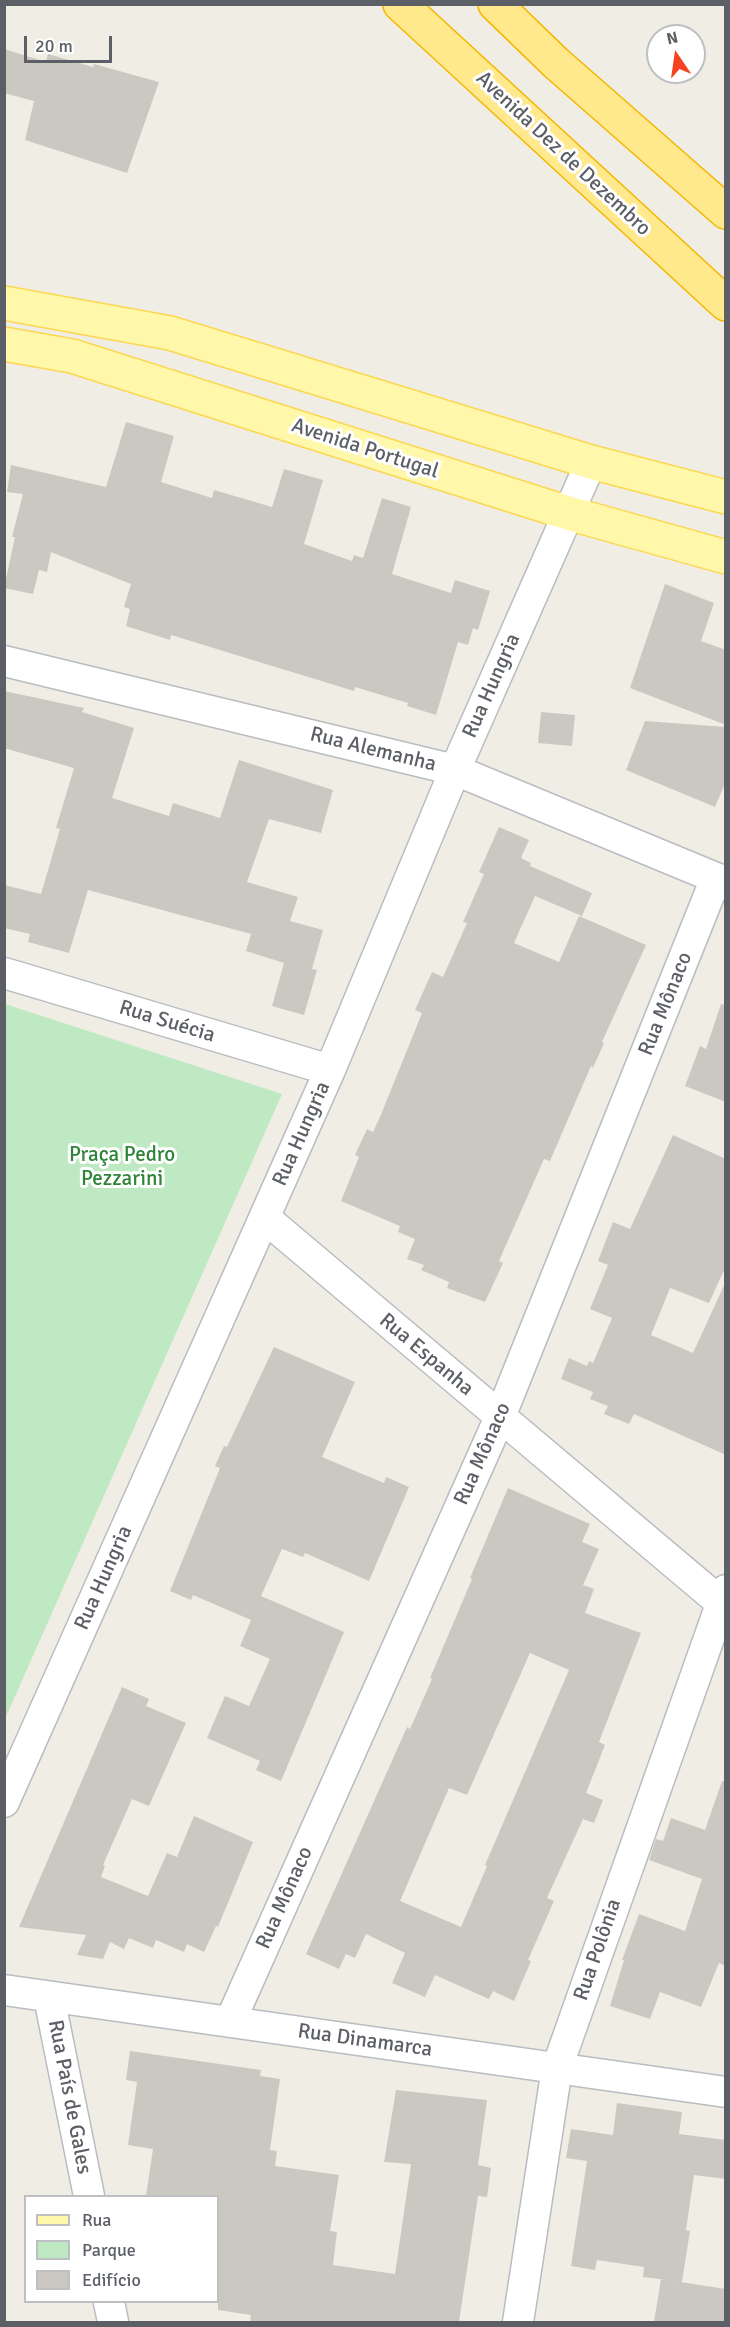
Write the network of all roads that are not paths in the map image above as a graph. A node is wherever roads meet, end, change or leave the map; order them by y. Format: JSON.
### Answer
{"nodes":[{"id":1,"x":400,"y":4,"type":"edge"},
{"id":2,"x":495,"y":4,"type":"edge"},
{"id":3,"x":726,"y":212,"type":"edge"},
{"id":4,"x":4,"y":303,"type":"edge"},
{"id":5,"x":726,"y":304,"type":"edge"},
{"id":6,"x":4,"y":344,"type":"edge"},
{"id":7,"x":591,"y":462,"type":"junction"},
{"id":8,"x":726,"y":497,"type":"edge"},
{"id":9,"x":568,"y":513,"type":"junction"},
{"id":10,"x":726,"y":557,"type":"edge"},
{"id":11,"x":4,"y":661,"type":"edge"},
{"id":12,"x":455,"y":770,"type":"junction"},
{"id":13,"x":721,"y":882,"type":"edge"},
{"id":14,"x":4,"y":973,"type":"edge"},
{"id":15,"x":330,"y":1070,"type":"junction"},
{"id":16,"x":265,"y":1218,"type":"junction"},
{"id":17,"x":500,"y":1417,"type":"junction"},
{"id":18,"x":724,"y":1600,"type":"edge"},
{"id":19,"x":8,"y":1784,"type":"edge"},
{"id":20,"x":4,"y":1990,"type":"edge"},
{"id":21,"x":49,"y":1997,"type":"junction"},
{"id":22,"x":230,"y":2022,"type":"junction"},
{"id":23,"x":557,"y":2068,"type":"junction"},
{"id":24,"x":726,"y":2092,"type":"edge"},
{"id":25,"x":88,"y":2195,"type":"edge"},
{"id":26,"x":109,"y":2303,"type":"edge"},
{"id":27,"x":113,"y":2322,"type":"edge"},
{"id":28,"x":518,"y":2322,"type":"edge"}],
"edges":[{"from":1,"to":5,"type":"highway","name":"Avenida Dez de Dezembro"},
{"from":2,"to":3,"type":"highway"},
{"from":4,"to":7,"type":"main road"},
{"from":6,"to":9,"type":"main road","name":"Avenida Portugal"},
{"from":7,"to":8,"type":"main road"},
{"from":7,"to":9,"type":"street","name":"Rua Hungria"},
{"from":9,"to":10,"type":"main road","name":"Avenida Portugal"},
{"from":9,"to":12,"type":"street","name":"Rua Hungria"},
{"from":11,"to":12,"type":"street","name":"Rua Alemanha"},
{"from":12,"to":13,"type":"street","name":"Rua Alemanha"},
{"from":12,"to":15,"type":"street","name":"Rua Hungria"},
{"from":13,"to":17,"type":"street","name":"Rua Mônaco"},
{"from":14,"to":15,"type":"street","name":"Rua Suécia"},
{"from":15,"to":16,"type":"street","name":"Rua Hungria"},
{"from":16,"to":17,"type":"street","name":"Rua Espanha"},
{"from":16,"to":19,"type":"street","name":"Rua Hungria"},
{"from":17,"to":18,"type":"street","name":"Rua Espanha"},
{"from":17,"to":22,"type":"street","name":"Rua Mônaco"},
{"from":18,"to":23,"type":"street","name":"Rua Polônia"},
{"from":20,"to":21,"type":"street","name":"Rua Dinamarca"},
{"from":21,"to":22,"type":"street","name":"Rua Dinamarca"},
{"from":21,"to":25,"type":"street","name":"Rua País de Gales"},
{"from":22,"to":23,"type":"street","name":"Rua Dinamarca"},
{"from":23,"to":24,"type":"street","name":"Rua Dinamarca"},
{"from":23,"to":28,"type":"street","name":"Rua Polônia"},
{"from":26,"to":27,"type":"street"}]}
